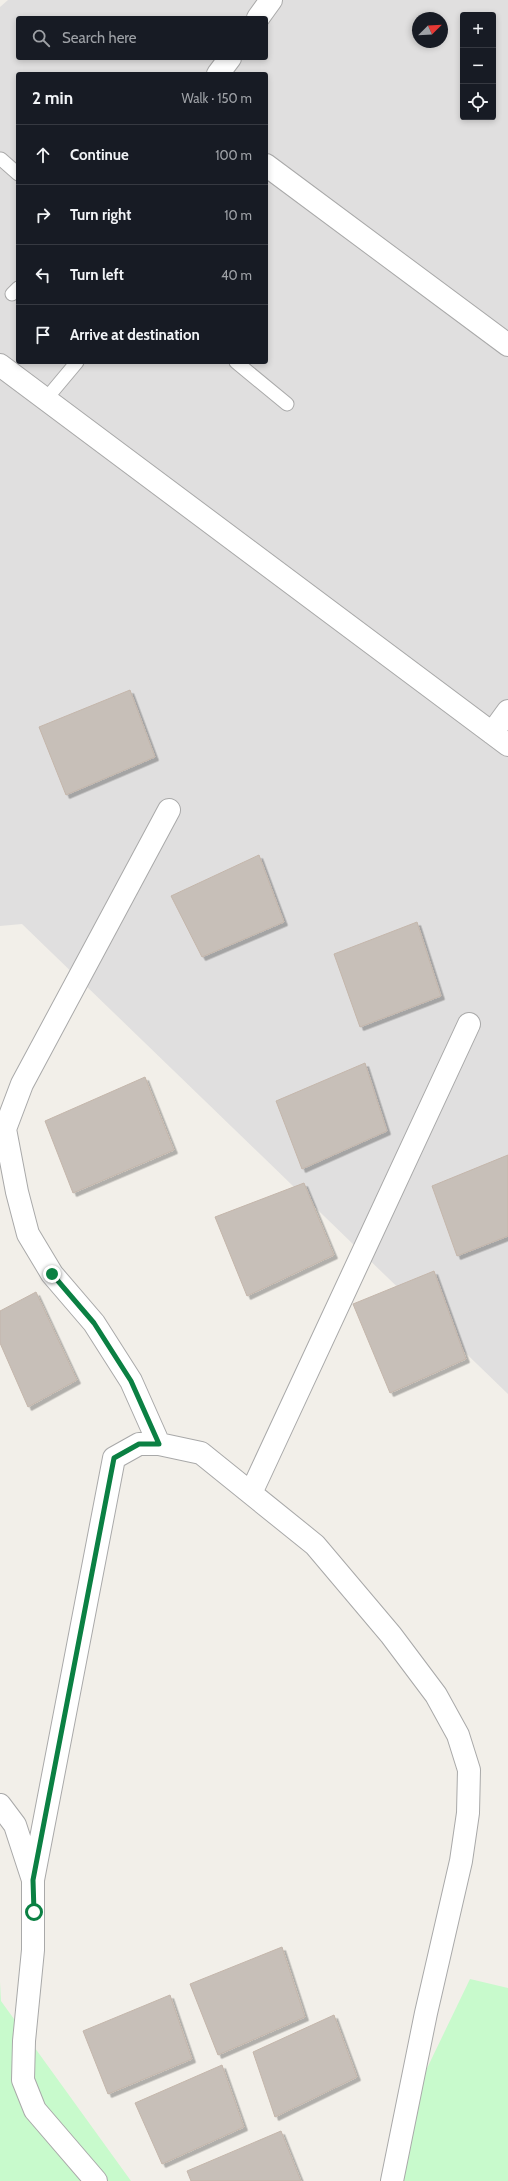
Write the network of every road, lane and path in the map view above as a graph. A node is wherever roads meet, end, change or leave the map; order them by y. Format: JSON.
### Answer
{"nodes":[{"id":1,"x":271,"y":0,"type":"edge"},
{"id":2,"x":259,"y":16,"type":"edge"},
{"id":3,"x":228,"y":60,"type":"edge"},
{"id":4,"x":220,"y":72,"type":"edge"},
{"id":5,"x":1,"y":159,"type":"dead end"},
{"id":6,"x":268,"y":166,"type":"edge"},
{"id":7,"x":16,"y":172,"type":"edge"},
{"id":8,"x":508,"y":345,"type":"edge"},
{"id":9,"x":75,"y":364,"type":"edge"},
{"id":10,"x":238,"y":364,"type":"edge"},
{"id":11,"x":0,"y":365,"type":"edge"},
{"id":12,"x":46,"y":399,"type":"junction"},
{"id":13,"x":287,"y":404,"type":"dead end"},
{"id":14,"x":508,"y":711,"type":"edge"},
{"id":15,"x":500,"y":739,"type":"edge"},
{"id":16,"x":169,"y":810,"type":"dead end"},
{"id":17,"x":470,"y":1024,"type":"dead end"},
{"id":18,"x":159,"y":1444,"type":"junction"},
{"id":19,"x":251,"y":1493,"type":"junction"},
{"id":20,"x":0,"y":1804,"type":"edge"},
{"id":21,"x":33,"y":1880,"type":"junction"},
{"id":22,"x":96,"y":2181,"type":"edge"},
{"id":23,"x":392,"y":2181,"type":"edge"}],
"edges":[{"from":1,"to":2,"type":"street"},
{"from":3,"to":4,"type":"street"},
{"from":5,"to":7,"type":"lane"},
{"from":6,"to":8,"type":"street"},
{"from":9,"to":12,"type":"lane"},
{"from":10,"to":13,"type":"lane"},
{"from":11,"to":12,"type":"street"},
{"from":12,"to":15,"type":"street"},
{"from":14,"to":15,"type":"street"},
{"from":16,"to":18,"type":"street"},
{"from":17,"to":19,"type":"street"},
{"from":18,"to":19,"type":"street"},
{"from":18,"to":21,"type":"street"},
{"from":19,"to":23,"type":"street"},
{"from":20,"to":21,"type":"street"},
{"from":21,"to":22,"type":"street"}]}
